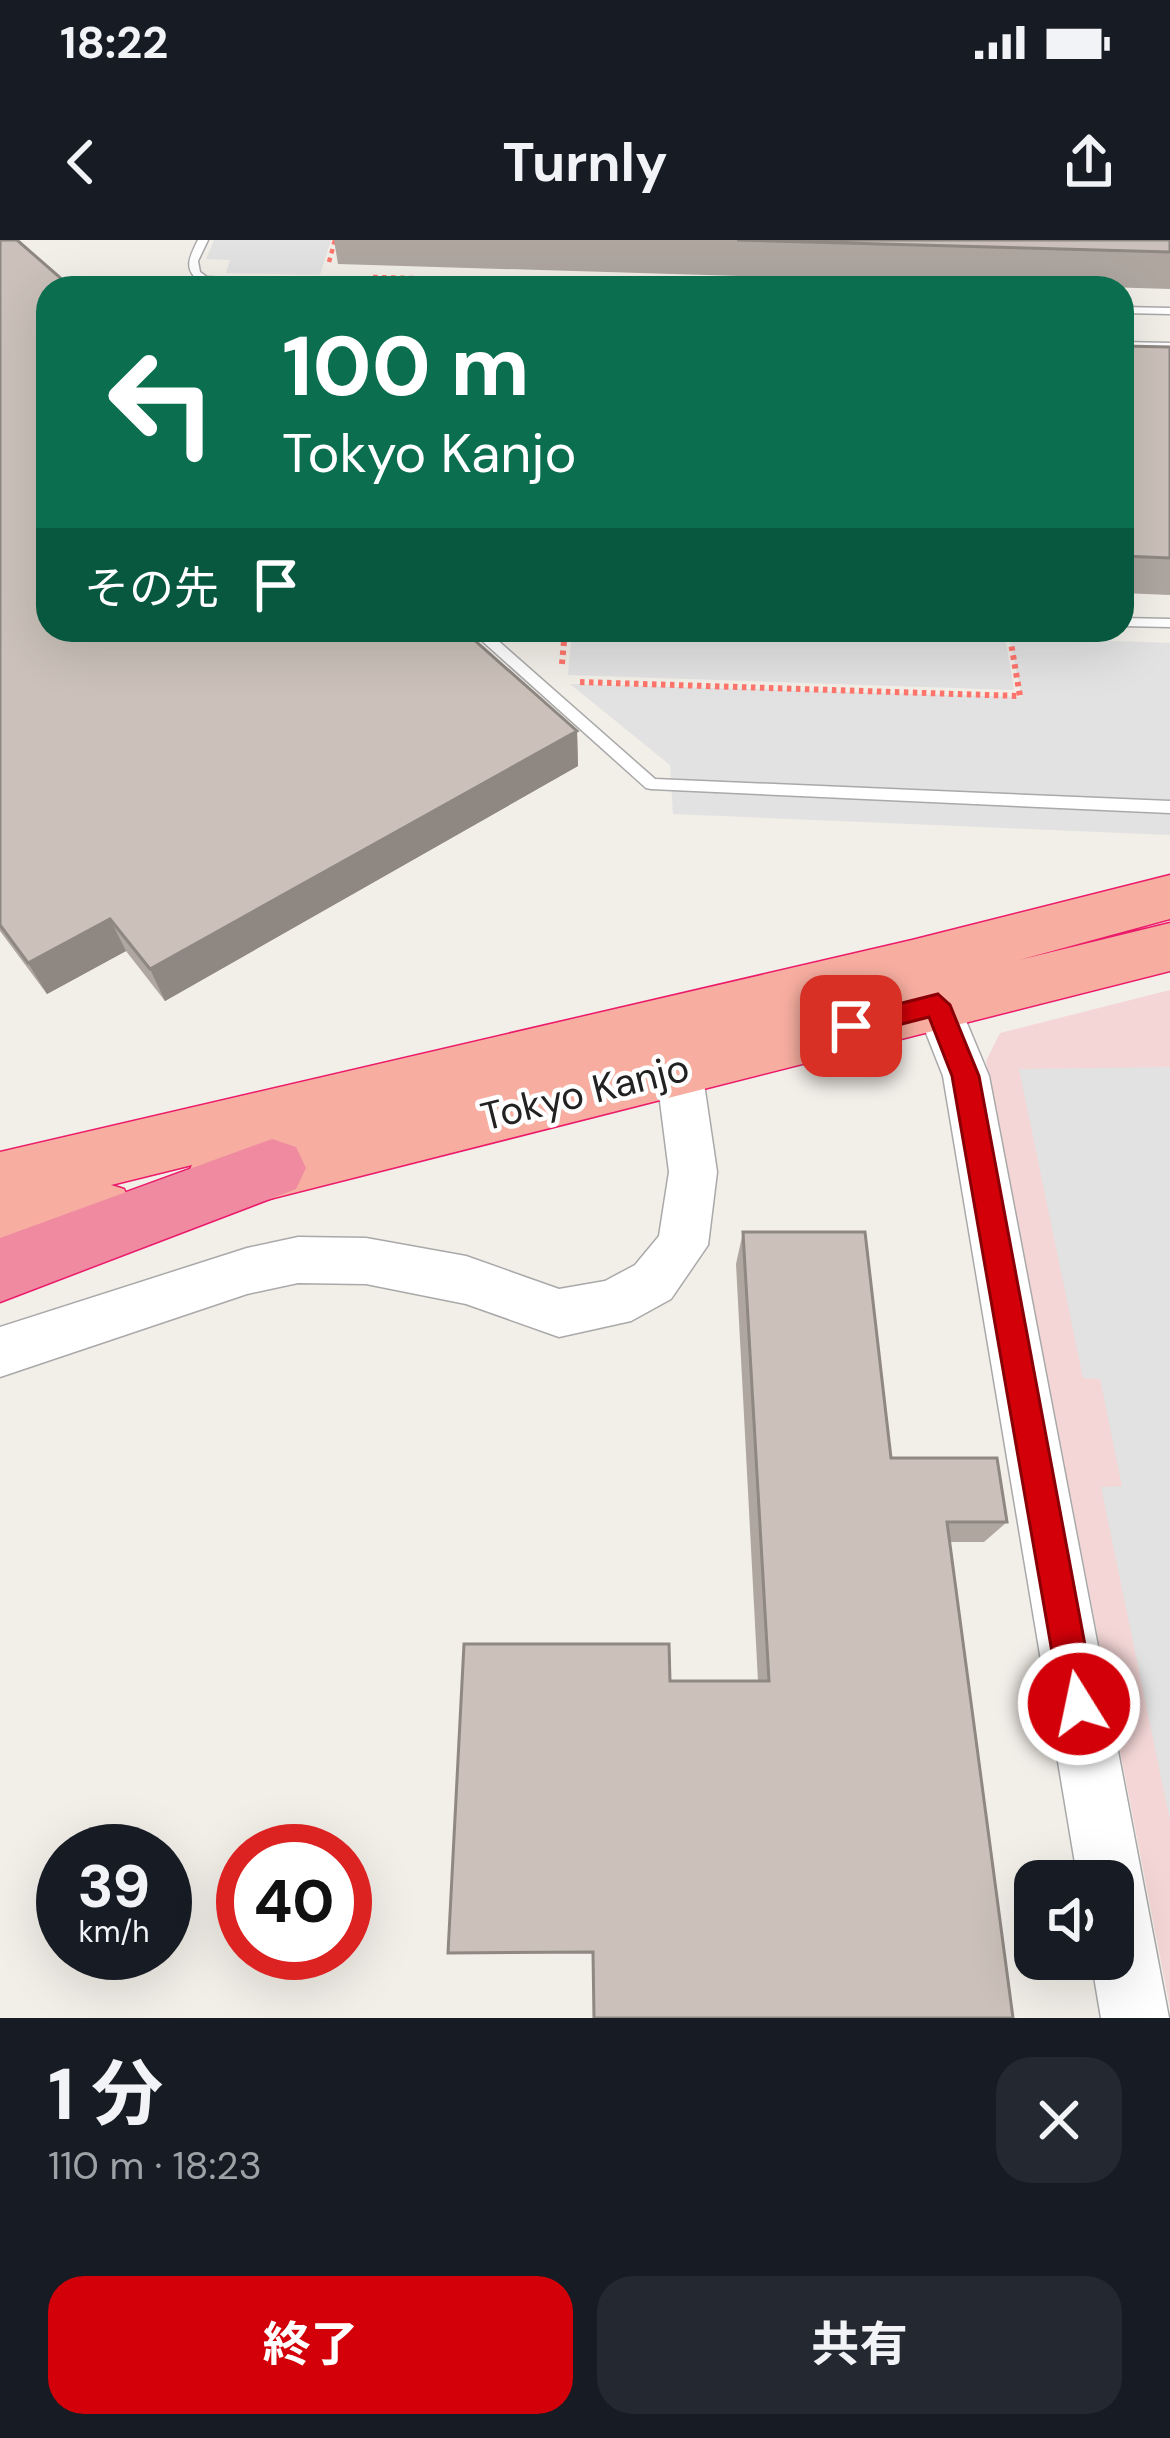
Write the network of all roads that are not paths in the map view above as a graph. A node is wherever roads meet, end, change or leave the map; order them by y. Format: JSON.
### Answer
{"nodes":[{"id":1,"x":203,"y":240,"type":"edge"},
{"id":2,"x":199,"y":276,"type":"edge"},
{"id":3,"x":1134,"y":310,"type":"edge"},
{"id":4,"x":1170,"y":311,"type":"edge"},
{"id":5,"x":1134,"y":345,"type":"edge"},
{"id":6,"x":1170,"y":346,"type":"edge"},
{"id":7,"x":1134,"y":622,"type":"edge"},
{"id":8,"x":1170,"y":623,"type":"edge"},
{"id":9,"x":491,"y":642,"type":"edge"},
{"id":10,"x":1170,"y":807,"type":"edge"},
{"id":11,"x":1170,"y":897,"type":"edge"},
{"id":12,"x":1170,"y":947,"type":"edge"},
{"id":13,"x":938,"y":1005,"type":"junction"},
{"id":14,"x":679,"y":1070,"type":"junction"},
{"id":15,"x":272,"y":1168,"type":"junction"},
{"id":16,"x":0,"y":1182,"type":"edge"},
{"id":17,"x":0,"y":1236,"type":"edge"},
{"id":18,"x":0,"y":1270,"type":"edge"},
{"id":19,"x":0,"y":1352,"type":"edge"},
{"id":20,"x":1106,"y":1860,"type":"edge"},
{"id":21,"x":1128,"y":1980,"type":"edge"},
{"id":22,"x":1135,"y":2018,"type":"edge"}],
"edges":[{"from":1,"to":2,"type":"lane"},
{"from":3,"to":4,"type":"lane"},
{"from":5,"to":6,"type":"lane"},
{"from":7,"to":8,"type":"lane"},
{"from":9,"to":10,"type":"lane"},
{"from":11,"to":16,"type":"highway","name":"Tokyo Kanjo"},
{"from":12,"to":13,"type":"highway","name":"Tokyo Kanjo"},
{"from":13,"to":14,"type":"highway","name":"Tokyo Kanjo"},
{"from":13,"to":20,"type":"street"},
{"from":14,"to":15,"type":"highway","name":"Tokyo Kanjo"},
{"from":14,"to":19,"type":"street"},
{"from":15,"to":17,"type":"highway","name":"Tokyo Kanjo"},
{"from":15,"to":18,"type":"highway"},
{"from":21,"to":22,"type":"street"}]}
